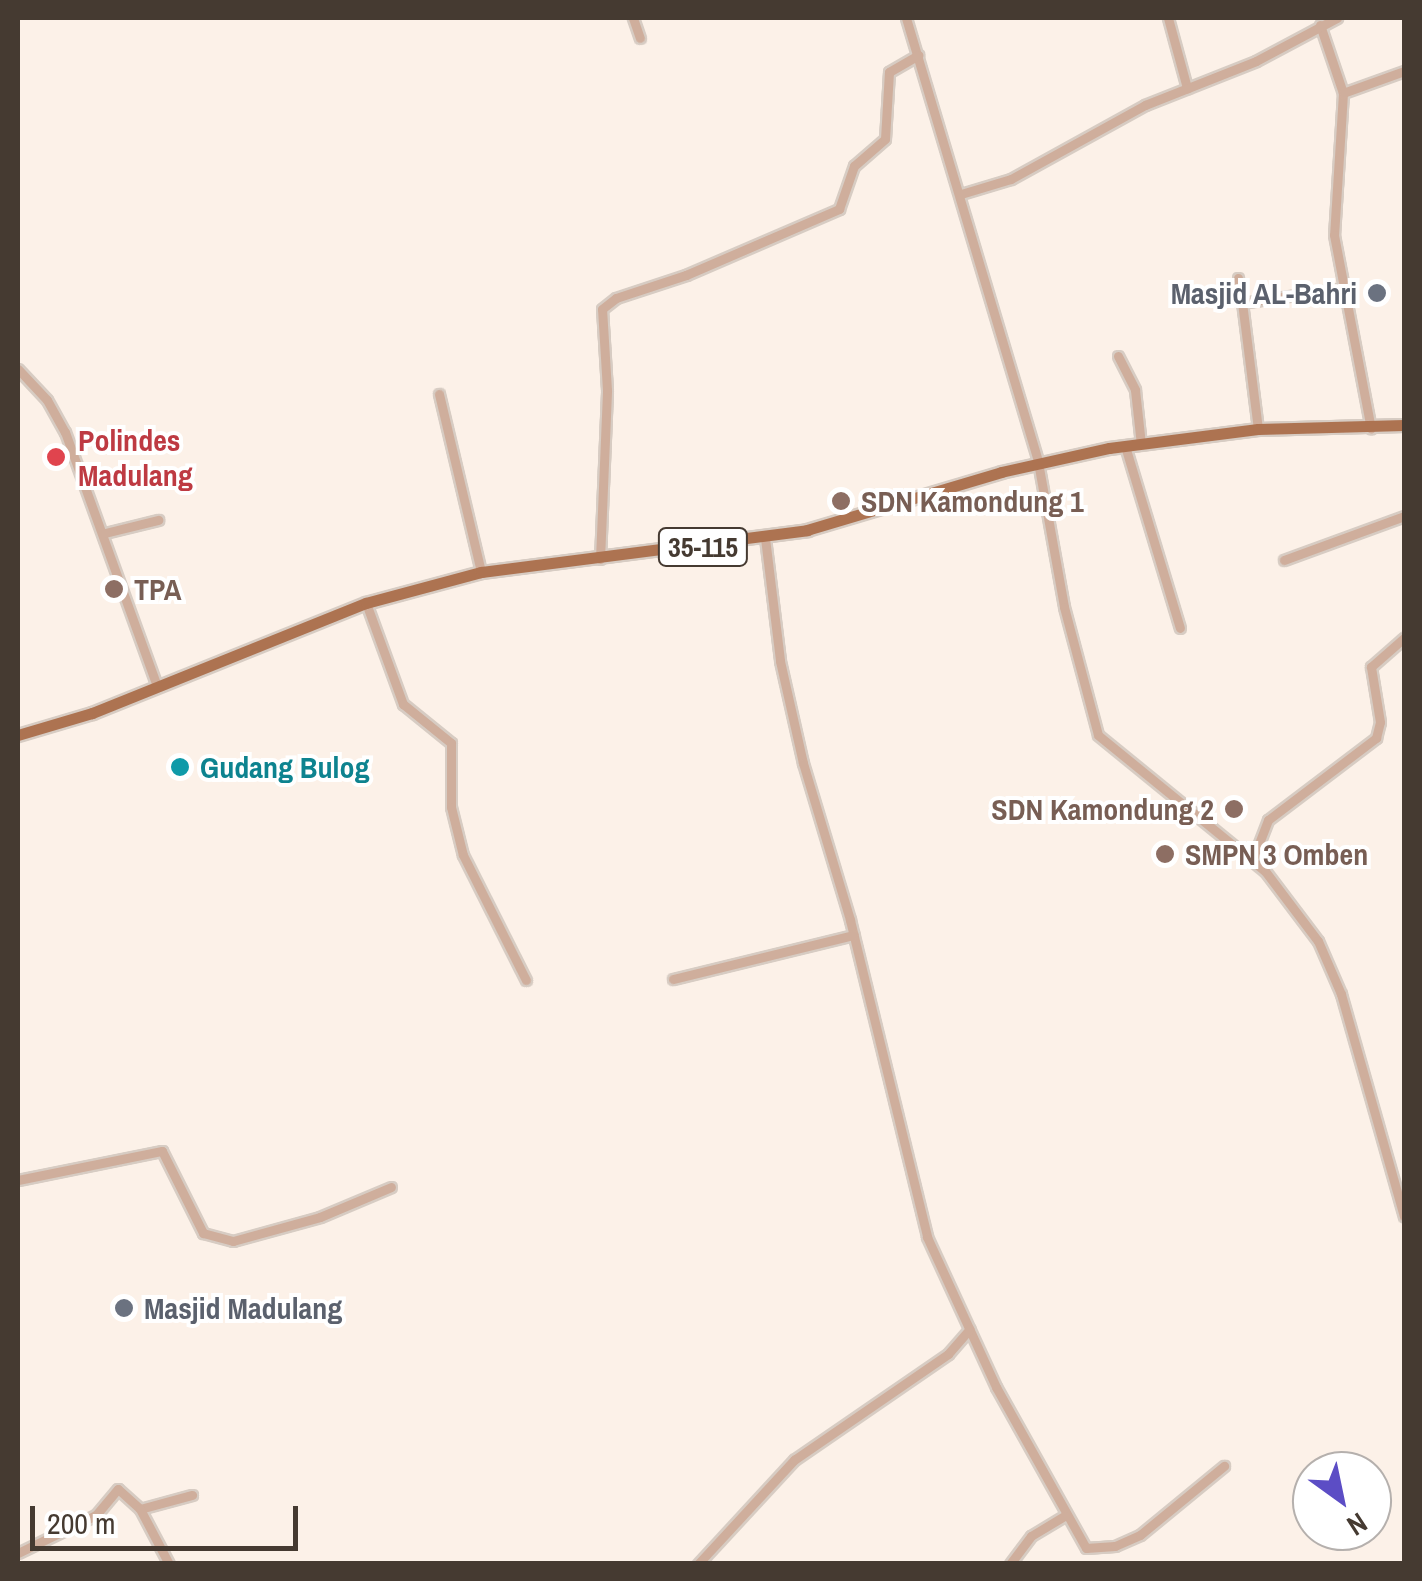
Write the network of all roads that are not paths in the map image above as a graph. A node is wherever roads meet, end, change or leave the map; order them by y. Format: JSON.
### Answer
{"nodes":[{"id":1,"x":634,"y":18,"type":"edge"},
{"id":2,"x":906,"y":18,"type":"edge"},
{"id":3,"x":1168,"y":18,"type":"edge"},
{"id":4,"x":1336,"y":18,"type":"edge"},
{"id":5,"x":1320,"y":25,"type":"junction"},
{"id":6,"x":640,"y":38,"type":"dead end"},
{"id":7,"x":918,"y":55,"type":"junction"},
{"id":8,"x":1404,"y":71,"type":"edge"},
{"id":9,"x":1186,"y":88,"type":"junction"},
{"id":10,"x":1342,"y":93,"type":"junction"},
{"id":11,"x":962,"y":194,"type":"junction"},
{"id":12,"x":1238,"y":278,"type":"dead end"},
{"id":13,"x":1344,"y":288,"type":"junction"},
{"id":14,"x":1242,"y":304,"type":"junction"},
{"id":15,"x":1118,"y":356,"type":"dead end"},
{"id":16,"x":18,"y":369,"type":"edge"},
{"id":17,"x":439,"y":394,"type":"dead end"},
{"id":18,"x":1404,"y":425,"type":"edge"},
{"id":19,"x":1258,"y":429,"type":"junction"},
{"id":20,"x":1371,"y":429,"type":"junction"},
{"id":21,"x":1142,"y":444,"type":"junction"},
{"id":22,"x":1125,"y":446,"type":"junction"},
{"id":23,"x":1038,"y":462,"type":"junction"},
{"id":24,"x":1404,"y":516,"type":"edge"},
{"id":25,"x":158,"y":520,"type":"dead end"},
{"id":26,"x":104,"y":533,"type":"junction"},
{"id":27,"x":765,"y":538,"type":"junction"},
{"id":28,"x":600,"y":559,"type":"junction"},
{"id":29,"x":1284,"y":560,"type":"dead end"},
{"id":30,"x":481,"y":572,"type":"junction"},
{"id":31,"x":366,"y":604,"type":"junction"},
{"id":32,"x":1180,"y":628,"type":"dead end"},
{"id":33,"x":1404,"y":638,"type":"edge"},
{"id":34,"x":156,"y":684,"type":"junction"},
{"id":35,"x":18,"y":735,"type":"edge"},
{"id":36,"x":1253,"y":860,"type":"junction"},
{"id":37,"x":854,"y":935,"type":"junction"},
{"id":38,"x":673,"y":979,"type":"dead end"},
{"id":39,"x":526,"y":980,"type":"dead end"},
{"id":40,"x":18,"y":1180,"type":"edge"},
{"id":41,"x":390,"y":1187,"type":"dead end"},
{"id":42,"x":1404,"y":1216,"type":"edge"},
{"id":43,"x":970,"y":1329,"type":"junction"},
{"id":44,"x":1224,"y":1466,"type":"dead end"},
{"id":45,"x":192,"y":1494,"type":"dead end"},
{"id":46,"x":140,"y":1509,"type":"junction"},
{"id":47,"x":1064,"y":1516,"type":"junction"},
{"id":48,"x":18,"y":1553,"type":"edge"},
{"id":49,"x":169,"y":1564,"type":"edge"},
{"id":50,"x":698,"y":1564,"type":"edge"},
{"id":51,"x":1010,"y":1564,"type":"edge"}],
"edges":[{"from":1,"to":6,"type":"street"},
{"from":2,"to":7,"type":"street"},
{"from":3,"to":9,"type":"street"},
{"from":4,"to":5,"type":"street"},
{"from":5,"to":9,"type":"street"},
{"from":5,"to":10,"type":"street"},
{"from":7,"to":11,"type":"street"},
{"from":7,"to":28,"type":"street"},
{"from":8,"to":10,"type":"street"},
{"from":9,"to":11,"type":"street"},
{"from":10,"to":13,"type":"street"},
{"from":11,"to":23,"type":"street"},
{"from":12,"to":14,"type":"street"},
{"from":13,"to":14,"type":"street"},
{"from":13,"to":20,"type":"street"},
{"from":14,"to":19,"type":"street"},
{"from":15,"to":21,"type":"street"},
{"from":16,"to":26,"type":"street"},
{"from":17,"to":30,"type":"street"},
{"from":18,"to":20,"type":"main road","number":"35-115"},
{"from":19,"to":20,"type":"main road","number":"35-115"},
{"from":19,"to":21,"type":"main road","number":"35-115"},
{"from":21,"to":22,"type":"main road","number":"35-115"},
{"from":22,"to":23,"type":"main road","number":"35-115"},
{"from":22,"to":32,"type":"street"},
{"from":23,"to":27,"type":"main road","number":"35-115"},
{"from":23,"to":36,"type":"street"},
{"from":24,"to":29,"type":"street"},
{"from":25,"to":26,"type":"street"},
{"from":26,"to":34,"type":"street"},
{"from":27,"to":28,"type":"main road","number":"35-115"},
{"from":27,"to":37,"type":"street"},
{"from":28,"to":30,"type":"main road","number":"35-115"},
{"from":30,"to":31,"type":"main road","number":"35-115"},
{"from":31,"to":34,"type":"main road","number":"35-115"},
{"from":31,"to":39,"type":"street"},
{"from":33,"to":36,"type":"street"},
{"from":34,"to":35,"type":"main road","number":"35-115"},
{"from":36,"to":42,"type":"street"},
{"from":37,"to":38,"type":"street"},
{"from":37,"to":43,"type":"street"},
{"from":40,"to":41,"type":"street"},
{"from":43,"to":47,"type":"street"},
{"from":43,"to":50,"type":"street"},
{"from":44,"to":47,"type":"street"},
{"from":45,"to":46,"type":"street"},
{"from":46,"to":48,"type":"street"},
{"from":46,"to":49,"type":"street"},
{"from":47,"to":51,"type":"street"}]}
